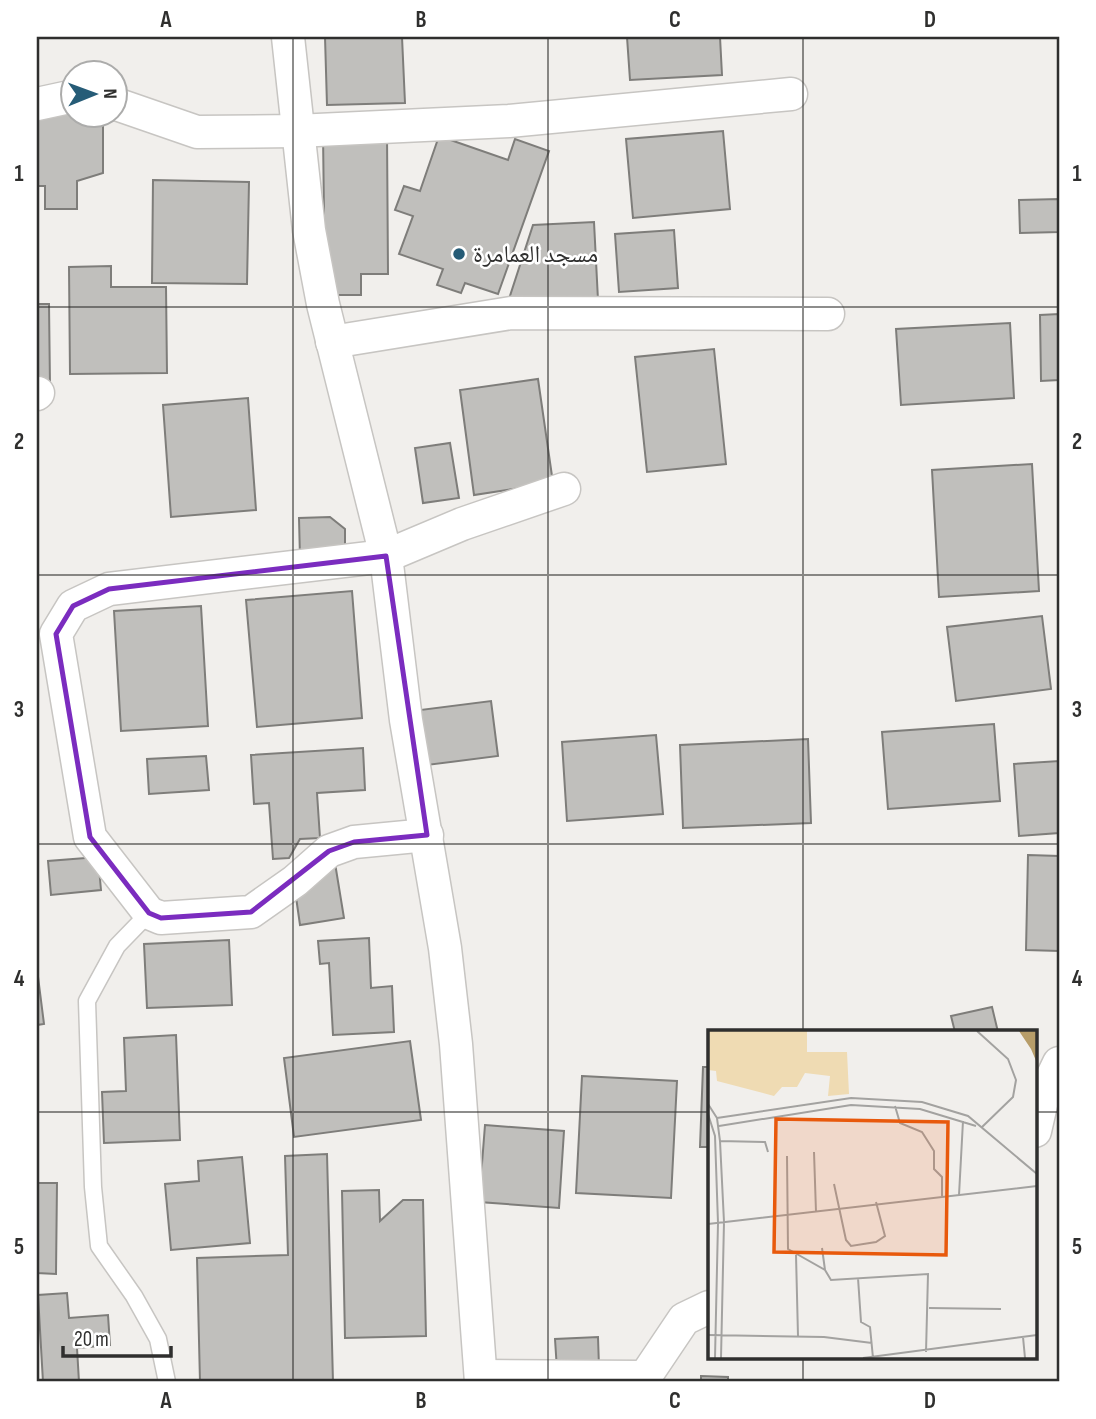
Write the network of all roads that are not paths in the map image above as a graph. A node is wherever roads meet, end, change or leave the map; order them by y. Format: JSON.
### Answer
{"nodes":[{"id":1,"x":288,"y":37,"type":"edge"},
{"id":2,"x":791,"y":94,"type":"dead end"},
{"id":3,"x":60,"y":99,"type":"edge"},
{"id":4,"x":37,"y":104,"type":"edge"},
{"id":5,"x":130,"y":109,"type":"edge"},
{"id":6,"x":296,"y":131,"type":"junction"},
{"id":7,"x":828,"y":314,"type":"dead end"},
{"id":8,"x":332,"y":342,"type":"junction"},
{"id":9,"x":564,"y":489,"type":"dead end"},
{"id":10,"x":386,"y":556,"type":"junction"},
{"id":11,"x":427,"y":835,"type":"junction"},
{"id":12,"x":149,"y":913,"type":"junction"},
{"id":13,"x":1059,"y":1063,"type":"edge"},
{"id":14,"x":1036,"y":1127,"type":"edge"},
{"id":15,"x":708,"y":1307,"type":"edge"},
{"id":16,"x":481,"y":1379,"type":"edge"},
{"id":17,"x":167,"y":1382,"type":"edge"}],
"edges":[{"from":1,"to":6,"type":"street"},
{"from":2,"to":6,"type":"street"},
{"from":3,"to":4,"type":"street"},
{"from":5,"to":6,"type":"street"},
{"from":6,"to":8,"type":"street"},
{"from":7,"to":8,"type":"street"},
{"from":8,"to":10,"type":"street"},
{"from":9,"to":10,"type":"street"},
{"from":10,"to":11,"type":"street"},
{"from":10,"to":12,"type":"street"},
{"from":11,"to":12,"type":"street"},
{"from":11,"to":16,"type":"street"},
{"from":12,"to":17,"type":"lane"},
{"from":13,"to":14,"type":"street"},
{"from":15,"to":16,"type":"street"}]}
